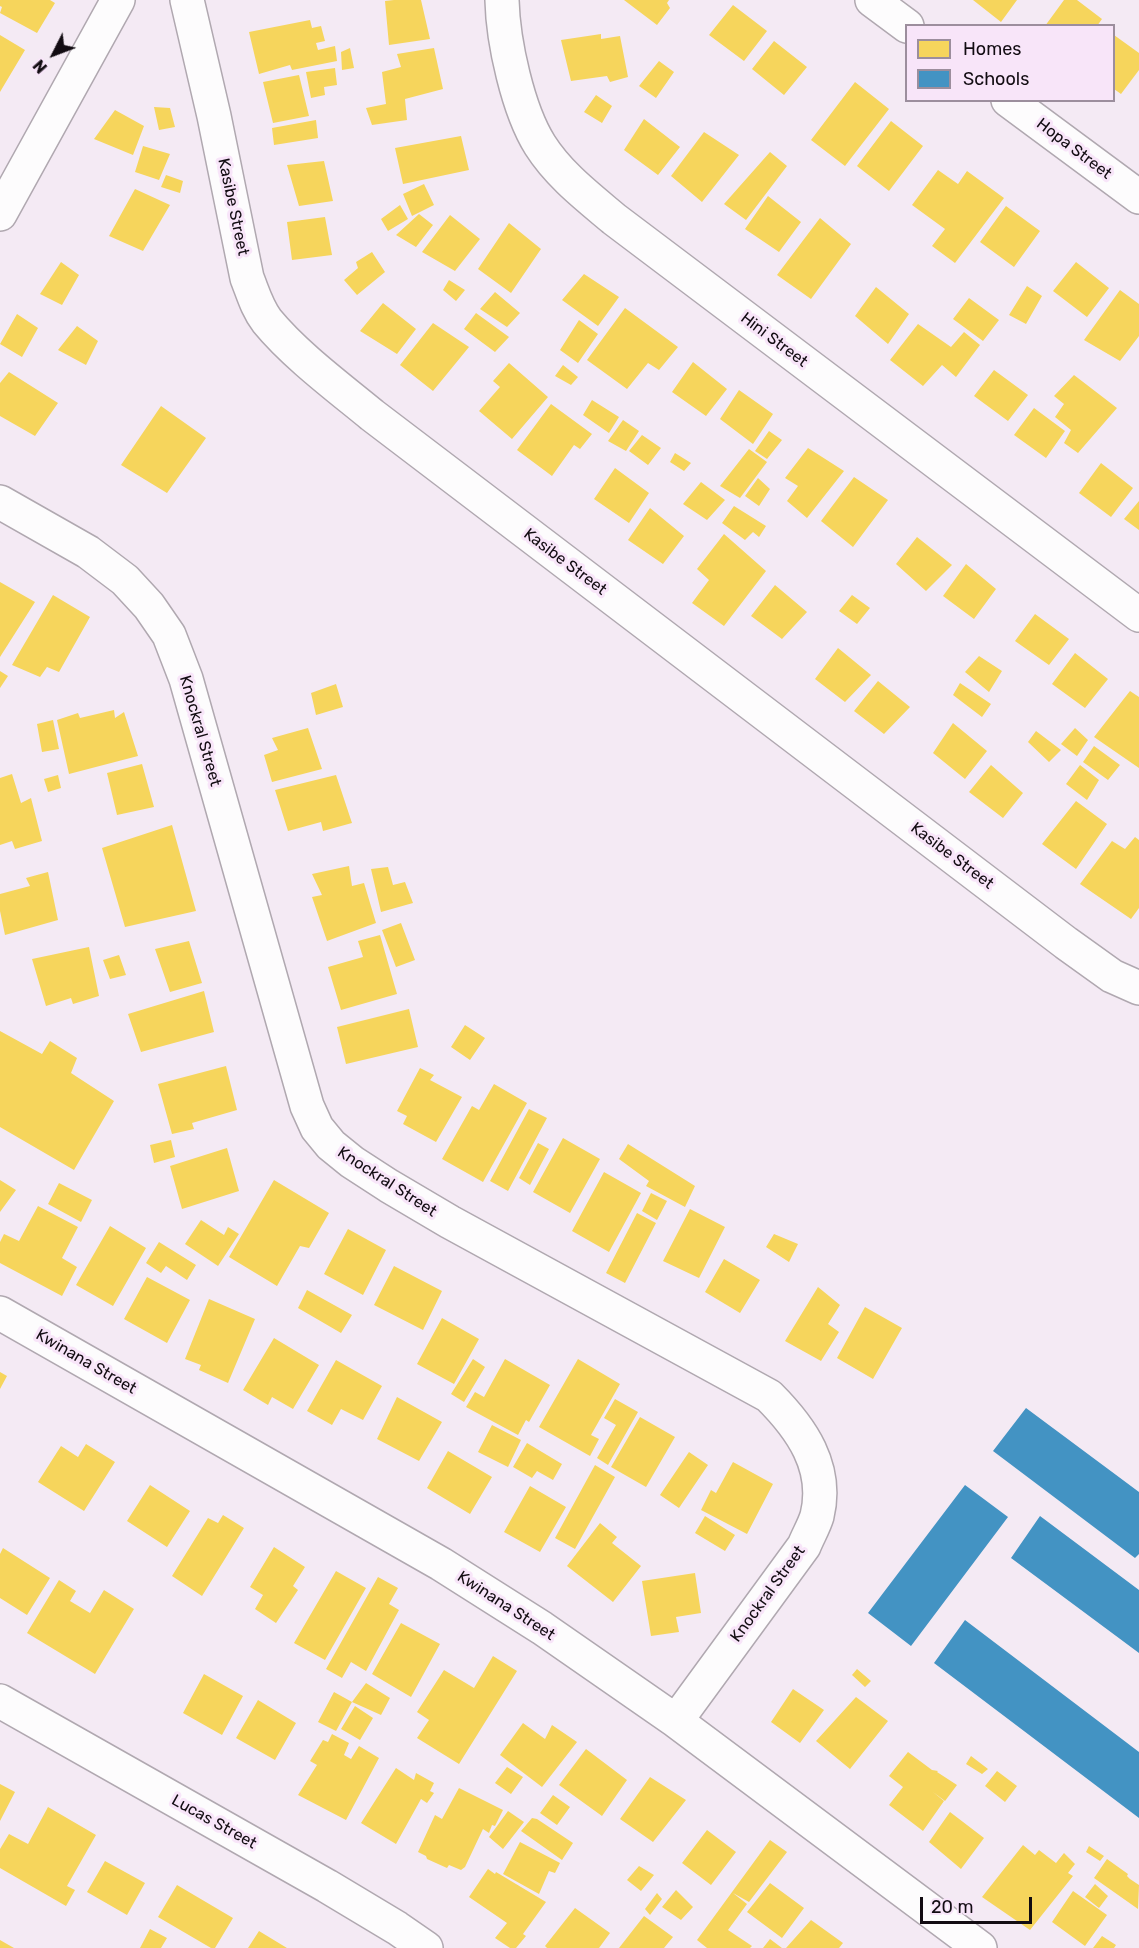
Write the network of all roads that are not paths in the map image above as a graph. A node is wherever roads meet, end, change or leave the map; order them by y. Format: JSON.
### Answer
{"nodes":[{"id":1,"x":118,"y":0,"type":"edge"},
{"id":2,"x":188,"y":0,"type":"edge"},
{"id":3,"x":502,"y":0,"type":"edge"},
{"id":4,"x":872,"y":0,"type":"edge"},
{"id":5,"x":905,"y":25,"type":"edge"},
{"id":6,"x":1011,"y":102,"type":"edge"},
{"id":7,"x":1137,"y":191,"type":"edge"},
{"id":8,"x":0,"y":214,"type":"edge"},
{"id":9,"x":0,"y":502,"type":"edge"},
{"id":10,"x":1139,"y":615,"type":"edge"},
{"id":11,"x":1139,"y":988,"type":"edge"},
{"id":12,"x":0,"y":1313,"type":"edge"},
{"id":13,"x":0,"y":1701,"type":"edge"},
{"id":14,"x":676,"y":1721,"type":"junction"},
{"id":15,"x":426,"y":1948,"type":"edge"},
{"id":16,"x":980,"y":1948,"type":"edge"}],
"edges":[{"from":1,"to":8,"type":"street"},
{"from":2,"to":11,"type":"street","name":"Kasibe Street"},
{"from":3,"to":10,"type":"street","name":"Hini Street"},
{"from":4,"to":5,"type":"street"},
{"from":6,"to":7,"type":"street","name":"Hopa Street"},
{"from":9,"to":14,"type":"street","name":"Knockral Street"},
{"from":12,"to":14,"type":"street","name":"Kwinana Street"},
{"from":13,"to":15,"type":"street","name":"Lucas Street"},
{"from":14,"to":16,"type":"street","name":"Kwinana Street"}]}
